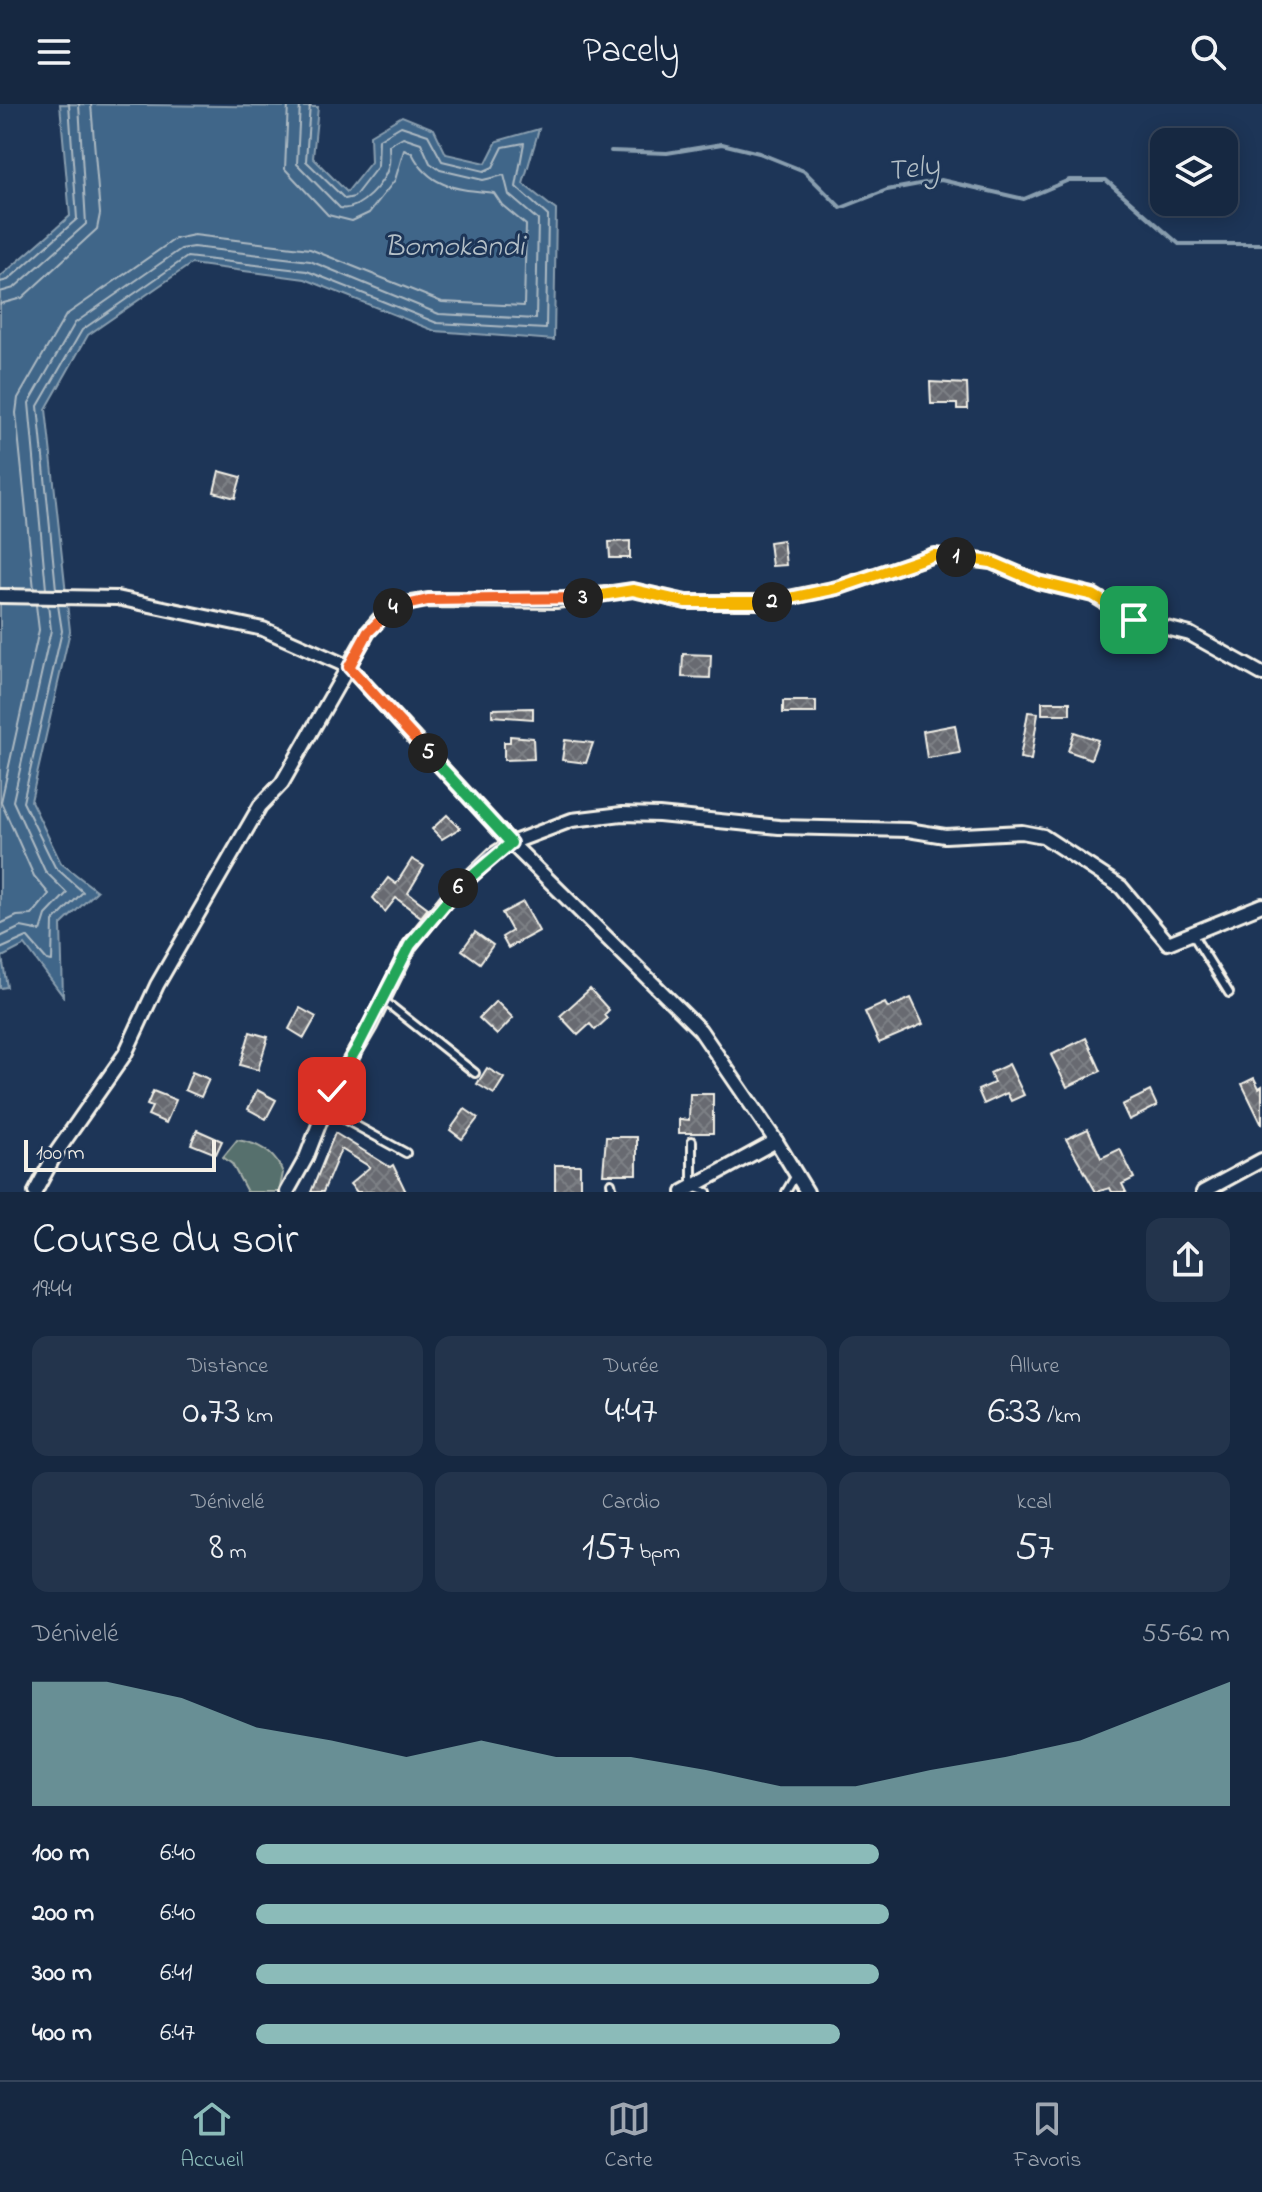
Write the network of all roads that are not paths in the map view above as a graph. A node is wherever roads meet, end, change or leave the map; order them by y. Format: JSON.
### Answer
{"nodes":[{"id":1,"x":0,"y":596,"type":"edge"},
{"id":2,"x":349,"y":667,"type":"junction"},
{"id":3,"x":1262,"y":674,"type":"edge"},
{"id":4,"x":511,"y":843,"type":"junction"},
{"id":5,"x":1262,"y":905,"type":"edge"},
{"id":6,"x":1191,"y":932,"type":"junction"},
{"id":7,"x":1229,"y":993,"type":"dead end"},
{"id":8,"x":382,"y":999,"type":"junction"},
{"id":9,"x":475,"y":1073,"type":"dead end"},
{"id":10,"x":324,"y":1108,"type":"junction"},
{"id":11,"x":692,"y":1141,"type":"dead end"},
{"id":12,"x":776,"y":1141,"type":"junction"},
{"id":13,"x":406,"y":1153,"type":"dead end"},
{"id":14,"x":1262,"y":1160,"type":"edge"},
{"id":15,"x":796,"y":1175,"type":"junction"},
{"id":16,"x":611,"y":1183,"type":"dead end"},
{"id":17,"x":688,"y":1190,"type":"edge"},
{"id":18,"x":35,"y":1192,"type":"edge"},
{"id":19,"x":287,"y":1192,"type":"edge"},
{"id":20,"x":613,"y":1192,"type":"edge"},
{"id":21,"x":707,"y":1192,"type":"edge"},
{"id":22,"x":786,"y":1192,"type":"edge"},
{"id":23,"x":807,"y":1192,"type":"edge"},
{"id":24,"x":1203,"y":1192,"type":"edge"}],
"edges":[{"from":1,"to":2,"type":"street"},
{"from":2,"to":3,"type":"street"},
{"from":2,"to":4,"type":"street"},
{"from":2,"to":18,"type":"street"},
{"from":4,"to":6,"type":"street"},
{"from":4,"to":8,"type":"street"},
{"from":4,"to":12,"type":"street"},
{"from":5,"to":6,"type":"street"},
{"from":6,"to":7,"type":"lane"},
{"from":8,"to":9,"type":"lane"},
{"from":8,"to":10,"type":"street"},
{"from":10,"to":13,"type":"lane"},
{"from":10,"to":19,"type":"street"},
{"from":11,"to":17,"type":"lane"},
{"from":12,"to":15,"type":"street"},
{"from":12,"to":17,"type":"street"},
{"from":14,"to":24,"type":"street"},
{"from":15,"to":22,"type":"lane"},
{"from":15,"to":23,"type":"street"},
{"from":16,"to":20,"type":"lane"},
{"from":17,"to":21,"type":"lane"}]}
